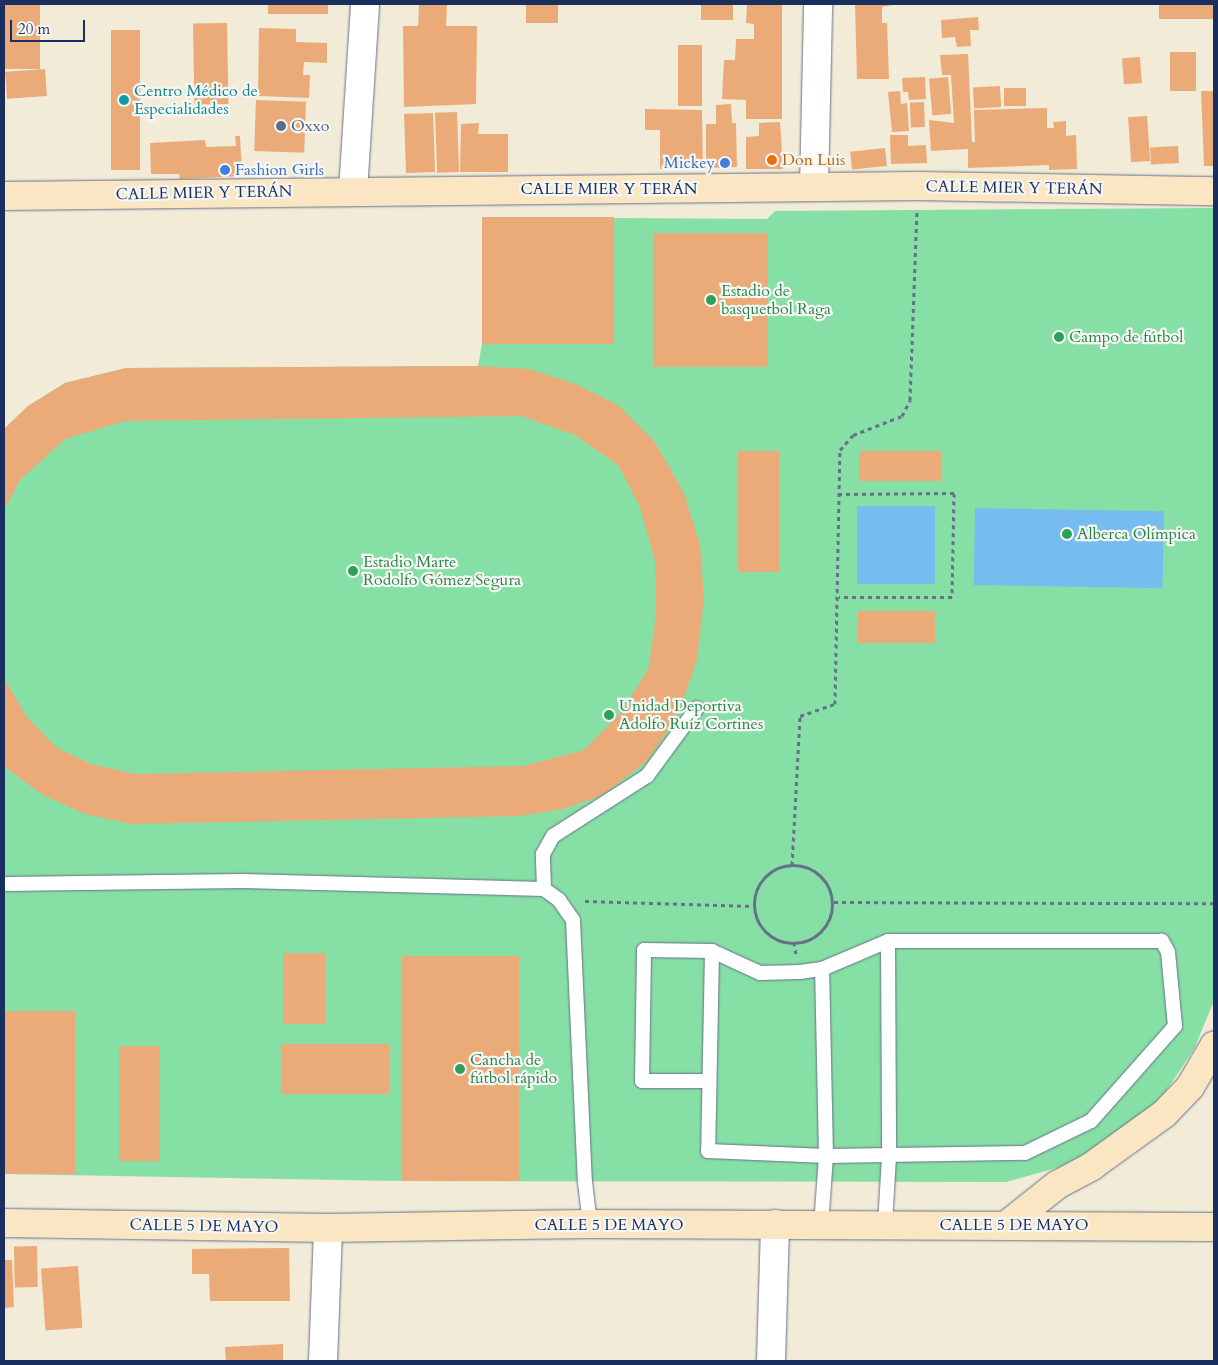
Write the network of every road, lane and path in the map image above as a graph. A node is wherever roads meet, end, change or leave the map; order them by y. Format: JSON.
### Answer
{"nodes":[{"id":1,"x":364,"y":4,"type":"edge"},
{"id":2,"x":818,"y":4,"type":"edge"},
{"id":3,"x":918,"y":186,"type":"junction"},
{"id":4,"x":814,"y":187,"type":"junction"},
{"id":5,"x":352,"y":191,"type":"junction"},
{"id":6,"x":1214,"y":191,"type":"edge"},
{"id":7,"x":4,"y":196,"type":"edge"},
{"id":8,"x":838,"y":494,"type":"junction"},
{"id":9,"x":839,"y":597,"type":"junction"},
{"id":10,"x":698,"y":708,"type":"dead end"},
{"id":11,"x":792,"y":865,"type":"junction"},
{"id":12,"x":4,"y":884,"type":"edge"},
{"id":13,"x":544,"y":889,"type":"junction"},
{"id":14,"x":559,"y":900,"type":"junction"},
{"id":15,"x":834,"y":902,"type":"junction"},
{"id":16,"x":1214,"y":903,"type":"edge"},
{"id":17,"x":753,"y":906,"type":"junction"},
{"id":18,"x":888,"y":941,"type":"junction"},
{"id":19,"x":712,"y":950,"type":"junction"},
{"id":20,"x":822,"y":969,"type":"junction"},
{"id":21,"x":1214,"y":1046,"type":"edge"},
{"id":22,"x":709,"y":1081,"type":"junction"},
{"id":23,"x":826,"y":1156,"type":"junction"},
{"id":24,"x":889,"y":1157,"type":"junction"},
{"id":25,"x":4,"y":1223,"type":"edge"},
{"id":26,"x":590,"y":1224,"type":"junction"},
{"id":27,"x":775,"y":1224,"type":"junction"},
{"id":28,"x":885,"y":1224,"type":"junction"},
{"id":29,"x":1008,"y":1224,"type":"junction"},
{"id":30,"x":821,"y":1226,"type":"junction"},
{"id":31,"x":1214,"y":1227,"type":"edge"},
{"id":32,"x":328,"y":1228,"type":"junction"},
{"id":33,"x":323,"y":1361,"type":"edge"},
{"id":34,"x":771,"y":1361,"type":"edge"}],
"edges":[{"from":1,"to":5,"type":"street"},
{"from":2,"to":4,"type":"street"},
{"from":3,"to":4,"type":"main road","name":"CALLE MIER Y TERÁN"},
{"from":3,"to":6,"type":"main road","name":"CALLE MIER Y TERÁN"},
{"from":3,"to":8,"type":"path"},
{"from":4,"to":5,"type":"main road","name":"CALLE MIER Y TERÁN"},
{"from":5,"to":7,"type":"main road","name":"CALLE MIER Y TERÁN"},
{"from":8,"to":9,"type":"path"},
{"from":8,"to":9,"type":"path"},
{"from":9,"to":11,"type":"path"},
{"from":10,"to":13,"type":"lane"},
{"from":11,"to":15,"type":"path"},
{"from":11,"to":17,"type":"path"},
{"from":12,"to":13,"type":"lane"},
{"from":13,"to":14,"type":"lane"},
{"from":14,"to":17,"type":"path"},
{"from":14,"to":26,"type":"lane"},
{"from":15,"to":16,"type":"path"},
{"from":15,"to":17,"type":"path"},
{"from":18,"to":20,"type":"lane"},
{"from":18,"to":24,"type":"lane"},
{"from":18,"to":24,"type":"lane"},
{"from":19,"to":20,"type":"lane"},
{"from":19,"to":22,"type":"lane"},
{"from":19,"to":22,"type":"lane"},
{"from":20,"to":23,"type":"lane"},
{"from":21,"to":29,"type":"main road"},
{"from":22,"to":23,"type":"lane"},
{"from":23,"to":24,"type":"lane"},
{"from":23,"to":30,"type":"lane"},
{"from":24,"to":28,"type":"lane"},
{"from":25,"to":32,"type":"main road","name":"CALLE 5 DE MAYO"},
{"from":26,"to":27,"type":"main road","name":"CALLE 5 DE MAYO"},
{"from":26,"to":32,"type":"main road","name":"CALLE 5 DE MAYO"},
{"from":27,"to":30,"type":"main road","name":"CALLE 5 DE MAYO"},
{"from":27,"to":34,"type":"street"},
{"from":28,"to":29,"type":"main road","name":"CALLE 5 DE MAYO"},
{"from":28,"to":30,"type":"main road","name":"CALLE 5 DE MAYO"},
{"from":29,"to":31,"type":"main road","name":"CALLE 5 DE MAYO"},
{"from":32,"to":33,"type":"street"}]}
